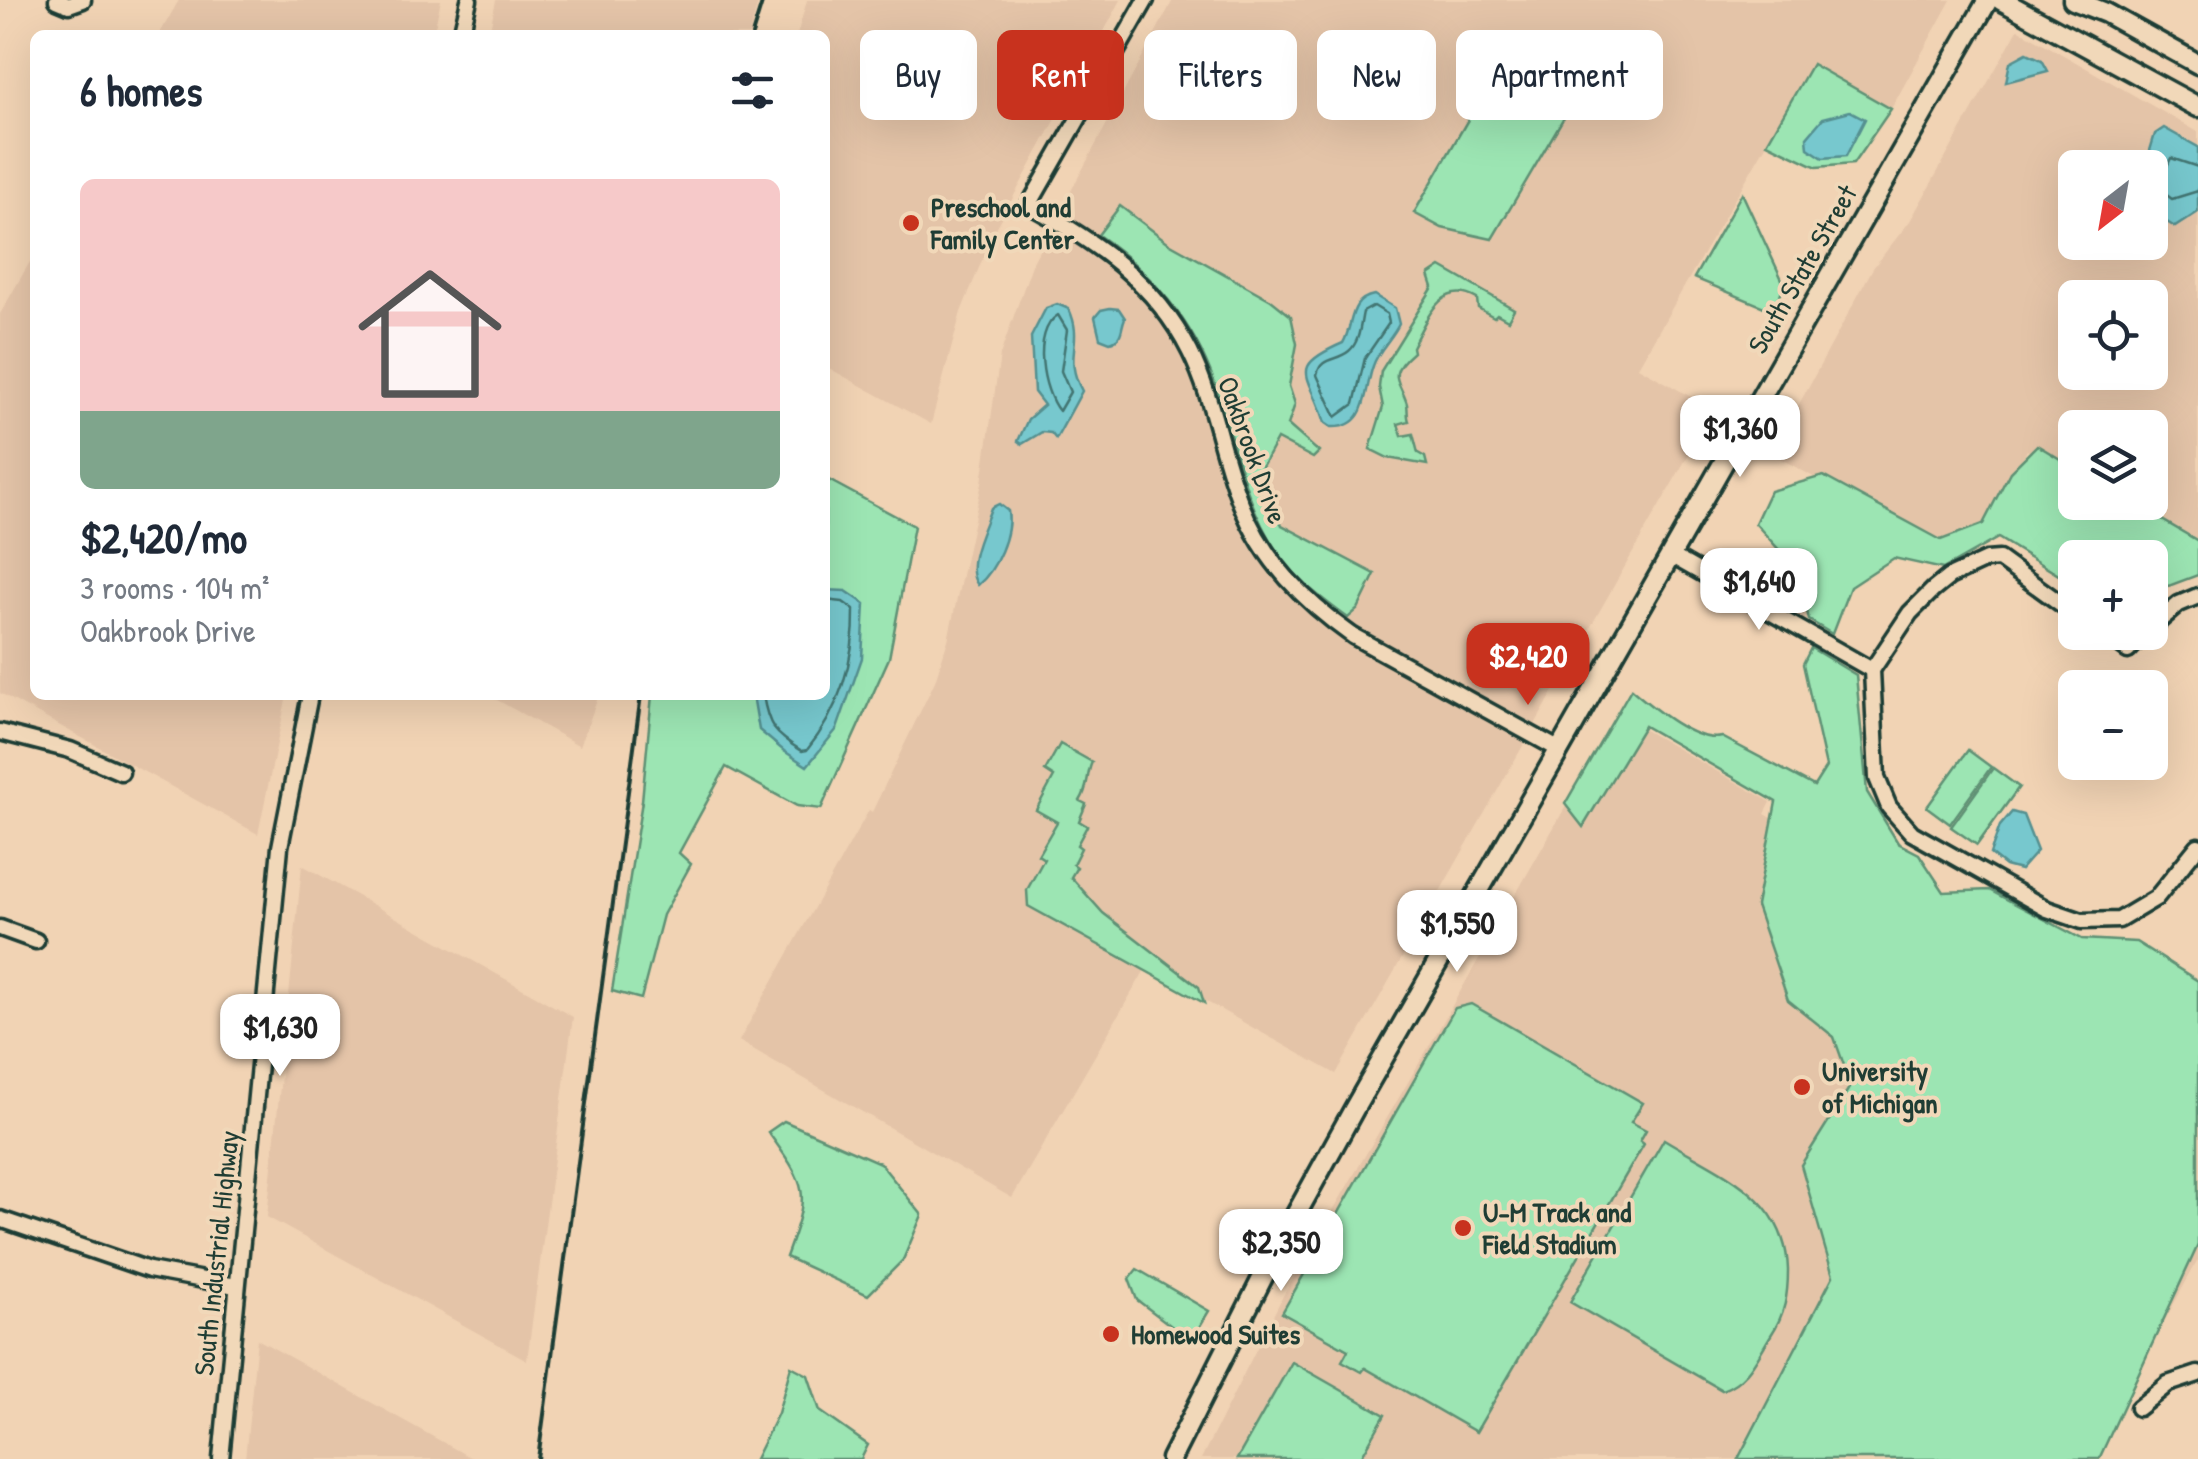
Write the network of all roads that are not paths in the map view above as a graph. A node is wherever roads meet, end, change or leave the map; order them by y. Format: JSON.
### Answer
{"nodes":[{"id":1,"x":58,"y":0,"type":"edge"},
{"id":2,"x":83,"y":0,"type":"edge"},
{"id":3,"x":469,"y":0,"type":"edge"},
{"id":4,"x":1146,"y":0,"type":"edge"},
{"id":5,"x":1988,"y":0,"type":"edge"},
{"id":6,"x":2001,"y":0,"type":"edge"},
{"id":7,"x":2073,"y":0,"type":"edge"},
{"id":8,"x":2105,"y":0,"type":"edge"},
{"id":9,"x":462,"y":30,"type":"edge"},
{"id":10,"x":2065,"y":34,"type":"junction"},
{"id":11,"x":2198,"y":52,"type":"edge"},
{"id":12,"x":2198,"y":64,"type":"edge"},
{"id":13,"x":2198,"y":96,"type":"edge"},
{"id":14,"x":2198,"y":107,"type":"edge"},
{"id":15,"x":1670,"y":555,"type":"junction"},
{"id":16,"x":2198,"y":596,"type":"edge"},
{"id":17,"x":2058,"y":602,"type":"edge"},
{"id":18,"x":2168,"y":614,"type":"edge"},
{"id":19,"x":1872,"y":670,"type":"junction"},
{"id":20,"x":309,"y":700,"type":"edge"},
{"id":21,"x":0,"y":732,"type":"edge"},
{"id":22,"x":1558,"y":750,"type":"junction"},
{"id":23,"x":121,"y":772,"type":"dead end"},
{"id":24,"x":2198,"y":846,"type":"edge"},
{"id":25,"x":0,"y":928,"type":"edge"},
{"id":26,"x":36,"y":941,"type":"dead end"},
{"id":27,"x":0,"y":1219,"type":"edge"},
{"id":28,"x":236,"y":1286,"type":"junction"},
{"id":29,"x":2198,"y":1374,"type":"edge"},
{"id":30,"x":2138,"y":1408,"type":"dead end"},
{"id":31,"x":221,"y":1459,"type":"edge"},
{"id":32,"x":1171,"y":1459,"type":"edge"}],
"edges":[{"from":1,"to":2,"type":"street"},
{"from":3,"to":9,"type":"street"},
{"from":4,"to":22,"type":"street","name":"Oakbrook Drive"},
{"from":5,"to":15,"type":"main road","name":"South State Street"},
{"from":6,"to":10,"type":"main road"},
{"from":7,"to":12,"type":"main road"},
{"from":8,"to":11,"type":"main road"},
{"from":10,"to":13,"type":"main road"},
{"from":10,"to":14,"type":"main road"},
{"from":15,"to":19,"type":"street"},
{"from":15,"to":22,"type":"main road","name":"South State Street"},
{"from":16,"to":18,"type":"street"},
{"from":17,"to":19,"type":"street"},
{"from":19,"to":24,"type":"street"},
{"from":20,"to":28,"type":"street","name":"South Industrial Highway"},
{"from":21,"to":23,"type":"street"},
{"from":22,"to":32,"type":"main road","name":"South State Street"},
{"from":25,"to":26,"type":"street"},
{"from":27,"to":28,"type":"street"},
{"from":28,"to":31,"type":"street","name":"South Industrial Highway"},
{"from":29,"to":30,"type":"street"}]}
